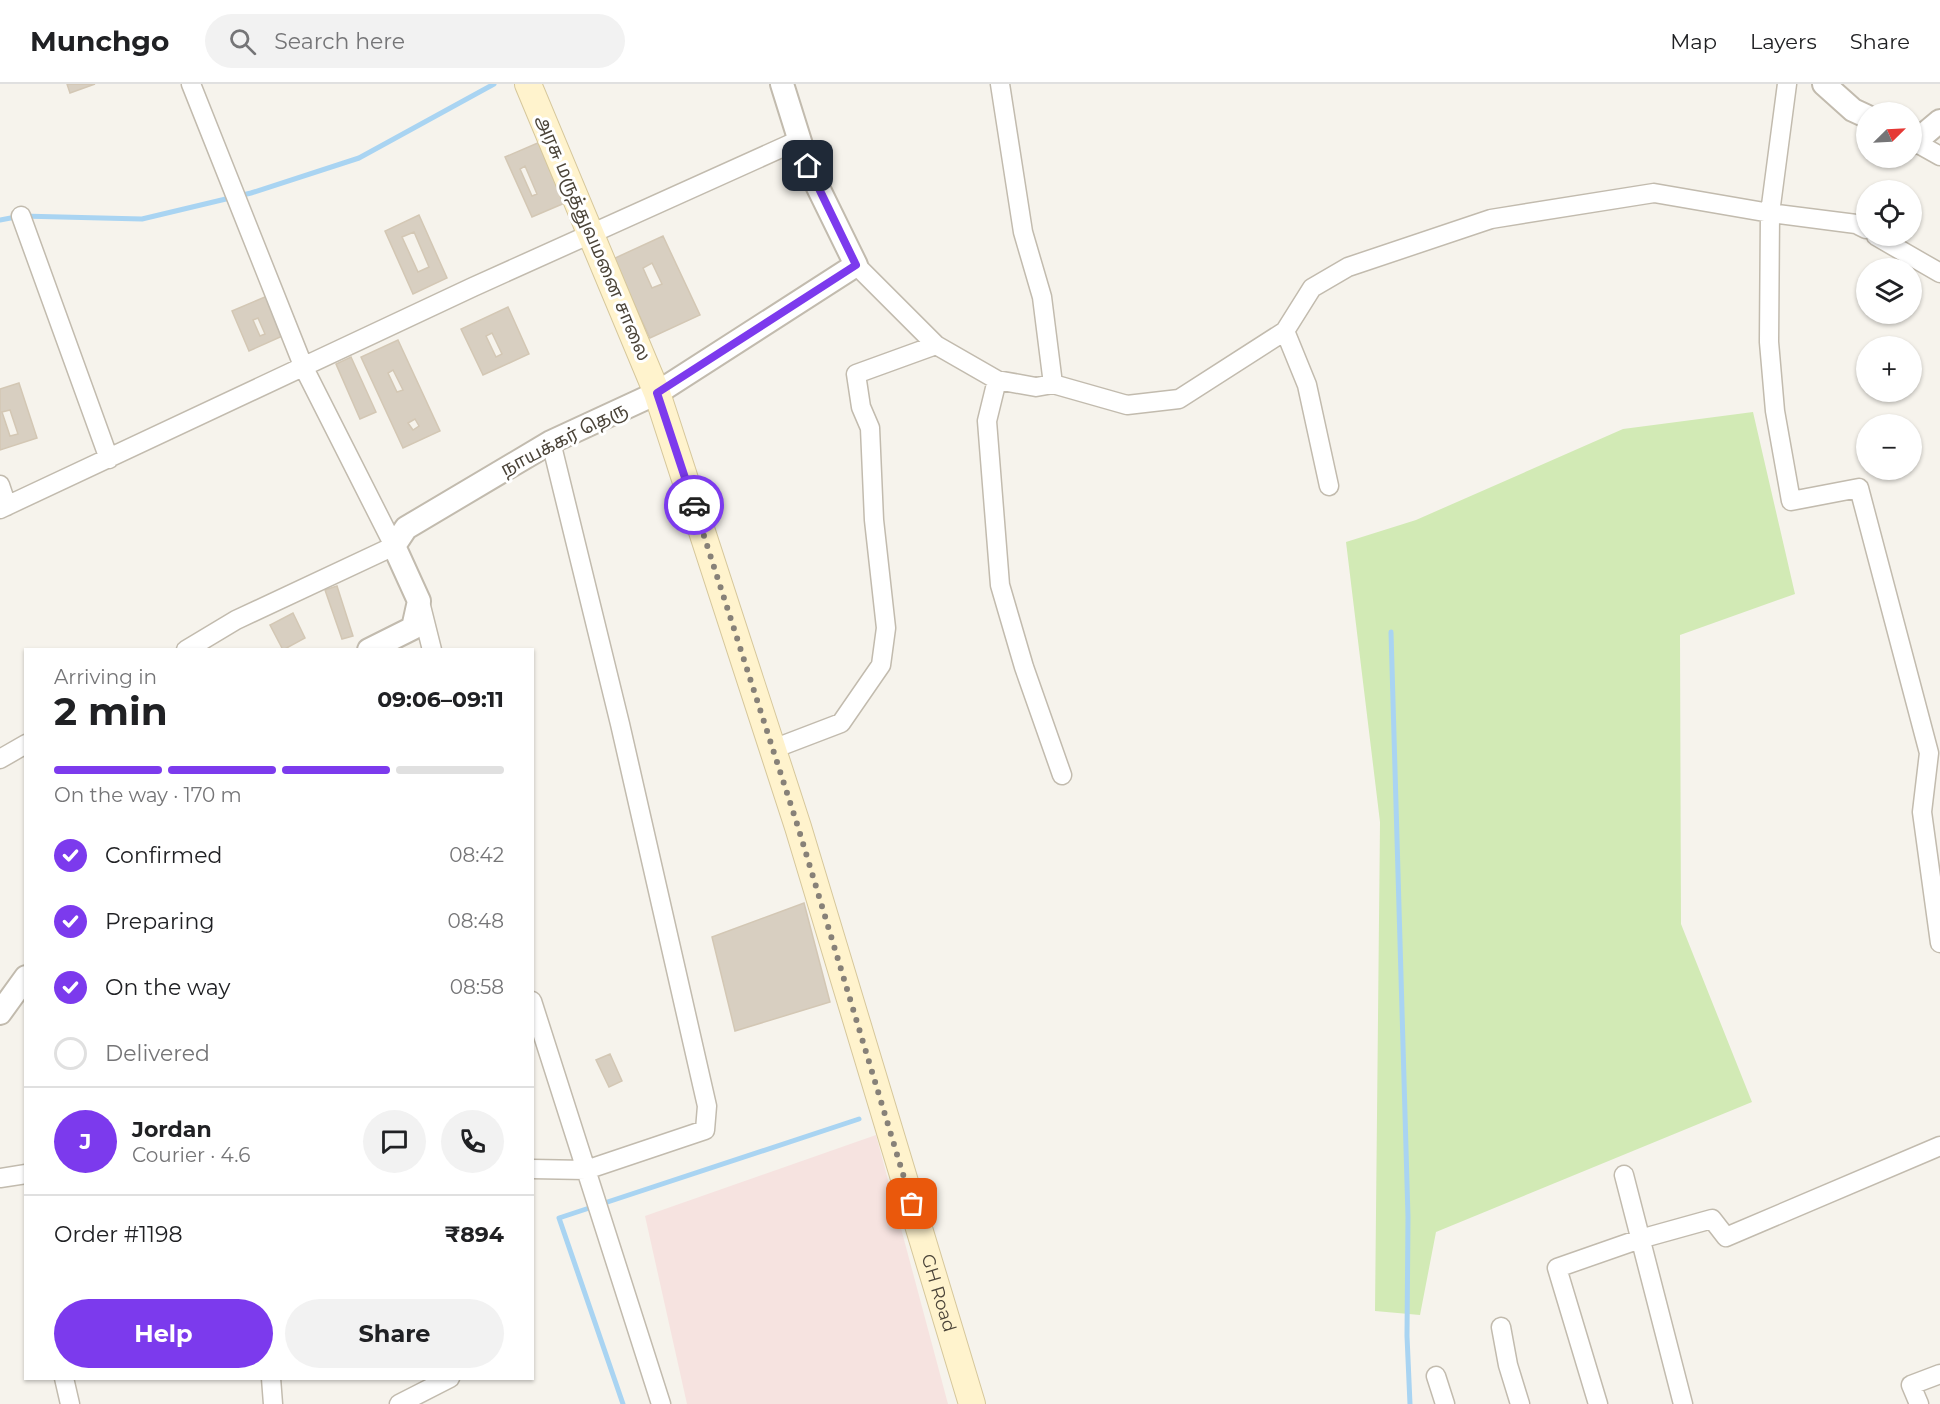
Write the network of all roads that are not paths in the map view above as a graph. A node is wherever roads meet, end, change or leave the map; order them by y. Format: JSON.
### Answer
{"nodes":[{"id":1,"x":191,"y":84,"type":"edge"},
{"id":2,"x":528,"y":84,"type":"edge"},
{"id":3,"x":782,"y":84,"type":"edge"},
{"id":4,"x":1000,"y":84,"type":"edge"},
{"id":5,"x":1787,"y":84,"type":"edge"},
{"id":6,"x":1824,"y":84,"type":"edge"},
{"id":7,"x":1856,"y":111,"type":"edge"},
{"id":8,"x":1940,"y":121,"type":"edge"},
{"id":9,"x":1922,"y":134,"type":"edge"},
{"id":10,"x":799,"y":140,"type":"junction"},
{"id":11,"x":1922,"y":146,"type":"edge"},
{"id":12,"x":1940,"y":156,"type":"edge"},
{"id":13,"x":1770,"y":213,"type":"junction"},
{"id":14,"x":21,"y":216,"type":"dead end"},
{"id":15,"x":1856,"y":224,"type":"edge"},
{"id":16,"x":592,"y":235,"type":"junction"},
{"id":17,"x":1893,"y":246,"type":"edge"},
{"id":18,"x":856,"y":265,"type":"junction"},
{"id":19,"x":1940,"y":273,"type":"edge"},
{"id":20,"x":1285,"y":331,"type":"junction"},
{"id":21,"x":936,"y":345,"type":"junction"},
{"id":22,"x":304,"y":368,"type":"junction"},
{"id":23,"x":997,"y":380,"type":"junction"},
{"id":24,"x":1053,"y":384,"type":"junction"},
{"id":25,"x":657,"y":393,"type":"junction"},
{"id":26,"x":551,"y":442,"type":"junction"},
{"id":27,"x":109,"y":459,"type":"junction"},
{"id":28,"x":0,"y":485,"type":"edge"},
{"id":29,"x":1329,"y":486,"type":"dead end"},
{"id":30,"x":3,"y":507,"type":"edge"},
{"id":31,"x":394,"y":546,"type":"junction"},
{"id":32,"x":419,"y":601,"type":"junction"},
{"id":33,"x":189,"y":648,"type":"edge"},
{"id":34,"x":373,"y":648,"type":"edge"},
{"id":35,"x":431,"y":648,"type":"edge"},
{"id":36,"x":24,"y":745,"type":"edge"},
{"id":37,"x":773,"y":749,"type":"junction"},
{"id":38,"x":0,"y":759,"type":"edge"},
{"id":39,"x":1062,"y":775,"type":"dead end"},
{"id":40,"x":1940,"y":943,"type":"edge"},
{"id":41,"x":24,"y":980,"type":"edge"},
{"id":42,"x":534,"y":1007,"type":"edge"},
{"id":43,"x":0,"y":1013,"type":"edge"},
{"id":44,"x":1940,"y":1146,"type":"edge"},
{"id":45,"x":534,"y":1169,"type":"edge"},
{"id":46,"x":586,"y":1170,"type":"junction"},
{"id":47,"x":24,"y":1174,"type":"edge"},
{"id":48,"x":1624,"y":1175,"type":"dead end"},
{"id":49,"x":0,"y":1178,"type":"edge"},
{"id":50,"x":1640,"y":1239,"type":"junction"},
{"id":51,"x":1501,"y":1327,"type":"dead end"},
{"id":52,"x":1940,"y":1374,"type":"edge"},
{"id":53,"x":1436,"y":1376,"type":"dead end"},
{"id":54,"x":64,"y":1380,"type":"edge"},
{"id":55,"x":271,"y":1380,"type":"edge"},
{"id":56,"x":446,"y":1380,"type":"edge"},
{"id":57,"x":70,"y":1404,"type":"edge"},
{"id":58,"x":273,"y":1404,"type":"edge"},
{"id":59,"x":399,"y":1404,"type":"edge"},
{"id":60,"x":661,"y":1404,"type":"edge"},
{"id":61,"x":972,"y":1404,"type":"edge"},
{"id":62,"x":1445,"y":1404,"type":"edge"},
{"id":63,"x":1520,"y":1404,"type":"edge"},
{"id":64,"x":1598,"y":1404,"type":"edge"},
{"id":65,"x":1683,"y":1404,"type":"edge"},
{"id":66,"x":1919,"y":1404,"type":"edge"}],
"edges":[{"from":1,"to":22,"type":"street"},
{"from":2,"to":16,"type":"main road","name":"அரசு மருத்துவமனை சாலை"},
{"from":3,"to":10,"type":"street"},
{"from":4,"to":24,"type":"street"},
{"from":5,"to":13,"type":"street"},
{"from":6,"to":7,"type":"street"},
{"from":8,"to":9,"type":"street"},
{"from":10,"to":16,"type":"street"},
{"from":10,"to":18,"type":"street"},
{"from":11,"to":12,"type":"street"},
{"from":13,"to":15,"type":"street"},
{"from":13,"to":20,"type":"street"},
{"from":13,"to":40,"type":"street"},
{"from":14,"to":27,"type":"street"},
{"from":16,"to":22,"type":"street"},
{"from":16,"to":25,"type":"main road","name":"அரசு மருத்துவமனை சாலை"},
{"from":17,"to":19,"type":"street"},
{"from":18,"to":21,"type":"street"},
{"from":18,"to":25,"type":"street","name":"நாயக்கர் தெரு"},
{"from":20,"to":24,"type":"street"},
{"from":20,"to":29,"type":"street"},
{"from":21,"to":23,"type":"street"},
{"from":21,"to":37,"type":"street"},
{"from":22,"to":27,"type":"street"},
{"from":22,"to":31,"type":"street"},
{"from":23,"to":24,"type":"street"},
{"from":23,"to":39,"type":"street"},
{"from":25,"to":26,"type":"street","name":"நாயக்கர் தெரு"},
{"from":25,"to":37,"type":"main road","name":"GH Road"},
{"from":26,"to":31,"type":"street","name":"நாயக்கர் தெரு"},
{"from":26,"to":46,"type":"street"},
{"from":27,"to":30,"type":"street"},
{"from":28,"to":30,"type":"street"},
{"from":31,"to":32,"type":"street"},
{"from":31,"to":33,"type":"street"},
{"from":32,"to":34,"type":"street"},
{"from":32,"to":35,"type":"street"},
{"from":36,"to":38,"type":"street"},
{"from":37,"to":61,"type":"main road","name":"GH Road"},
{"from":41,"to":43,"type":"street"},
{"from":42,"to":46,"type":"street"},
{"from":44,"to":50,"type":"street"},
{"from":45,"to":46,"type":"street"},
{"from":46,"to":60,"type":"street"},
{"from":47,"to":49,"type":"street"},
{"from":48,"to":50,"type":"street"},
{"from":50,"to":64,"type":"street"},
{"from":50,"to":65,"type":"street"},
{"from":51,"to":63,"type":"street"},
{"from":52,"to":66,"type":"street"},
{"from":53,"to":62,"type":"street"},
{"from":54,"to":57,"type":"street"},
{"from":55,"to":58,"type":"street"},
{"from":56,"to":59,"type":"street"}]}
